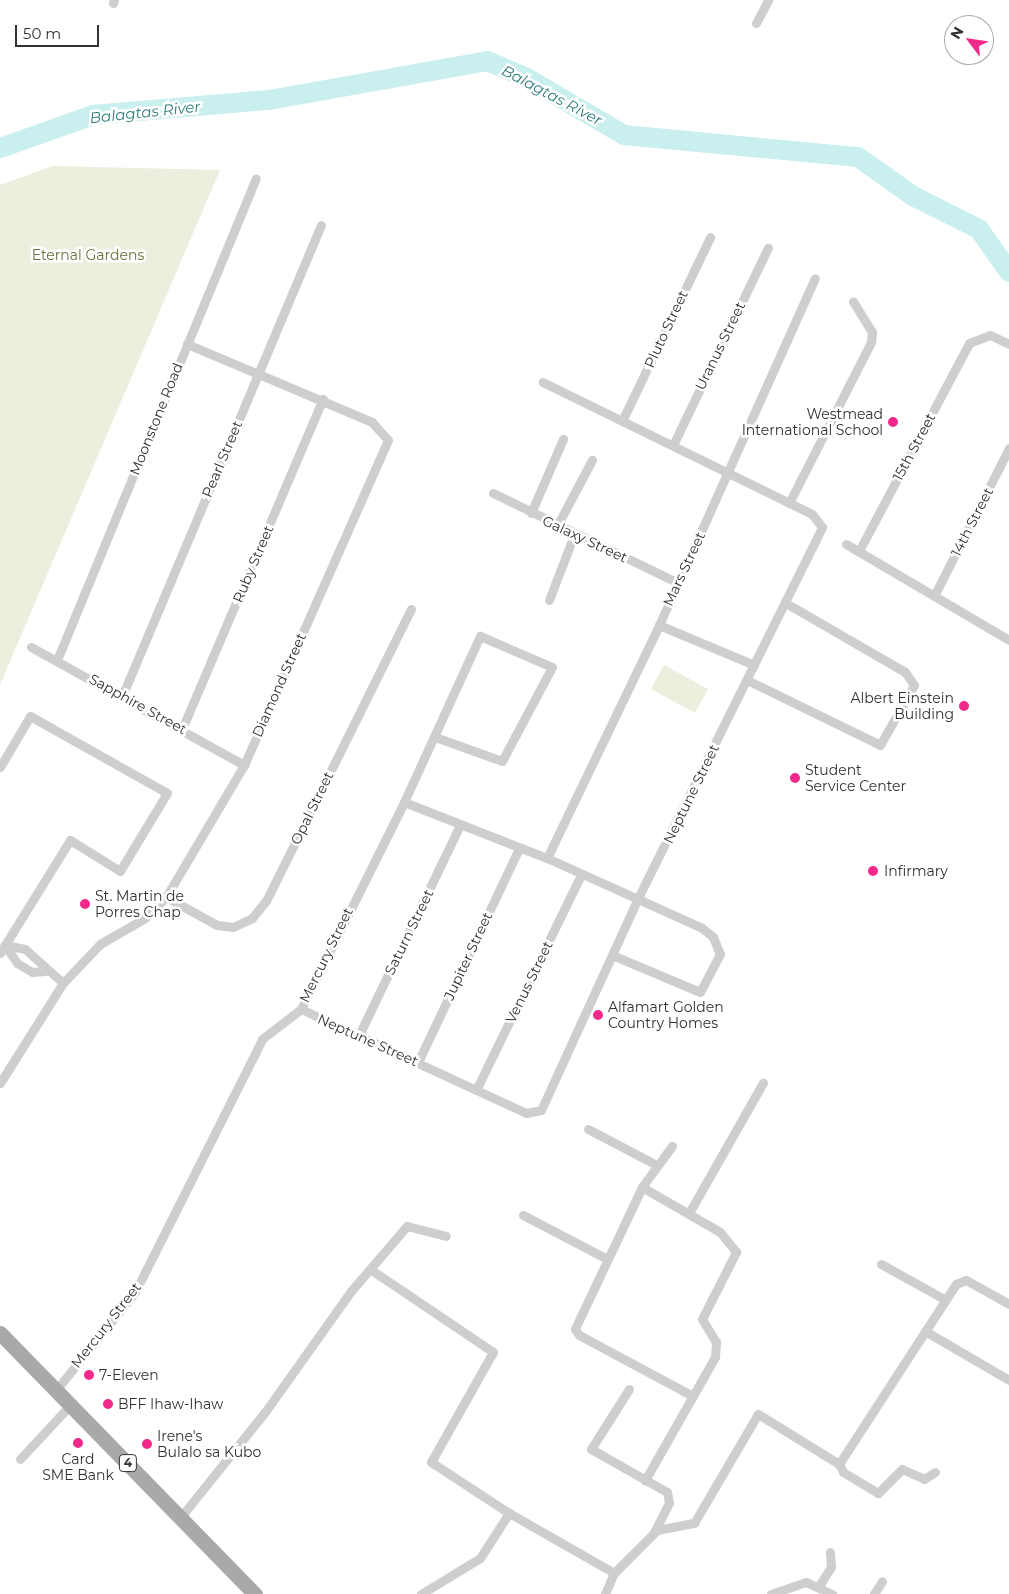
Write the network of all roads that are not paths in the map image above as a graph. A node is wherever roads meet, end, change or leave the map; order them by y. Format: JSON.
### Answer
{"nodes":[{"id":1,"x":768,"y":0,"type":"edge"},
{"id":2,"x":756,"y":23,"type":"dead end"},
{"id":3,"x":256,"y":178,"type":"dead end"},
{"id":4,"x":321,"y":225,"type":"dead end"},
{"id":5,"x":710,"y":237,"type":"dead end"},
{"id":6,"x":768,"y":248,"type":"dead end"},
{"id":7,"x":815,"y":278,"type":"dead end"},
{"id":8,"x":853,"y":301,"type":"dead end"},
{"id":9,"x":187,"y":344,"type":"junction"},
{"id":10,"x":1009,"y":344,"type":"edge"},
{"id":11,"x":258,"y":374,"type":"junction"},
{"id":12,"x":543,"y":382,"type":"dead end"},
{"id":13,"x":323,"y":400,"type":"junction"},
{"id":14,"x":622,"y":421,"type":"junction"},
{"id":15,"x":563,"y":439,"type":"dead end"},
{"id":16,"x":673,"y":445,"type":"junction"},
{"id":17,"x":1009,"y":448,"type":"edge"},
{"id":18,"x":592,"y":460,"type":"dead end"},
{"id":19,"x":728,"y":472,"type":"junction"},
{"id":20,"x":493,"y":493,"type":"dead end"},
{"id":21,"x":789,"y":503,"type":"junction"},
{"id":22,"x":531,"y":513,"type":"junction"},
{"id":23,"x":557,"y":526,"type":"junction"},
{"id":24,"x":574,"y":535,"type":"junction"},
{"id":25,"x":846,"y":544,"type":"dead end"},
{"id":26,"x":858,"y":551,"type":"junction"},
{"id":27,"x":678,"y":582,"type":"junction"},
{"id":28,"x":934,"y":596,"type":"junction"},
{"id":29,"x":549,"y":600,"type":"dead end"},
{"id":30,"x":786,"y":603,"type":"junction"},
{"id":31,"x":410,"y":609,"type":"dead end"},
{"id":32,"x":659,"y":625,"type":"junction"},
{"id":33,"x":1008,"y":638,"type":"edge"},
{"id":34,"x":30,"y":647,"type":"dead end"},
{"id":35,"x":57,"y":660,"type":"junction"},
{"id":36,"x":754,"y":665,"type":"junction"},
{"id":37,"x":747,"y":680,"type":"junction"},
{"id":38,"x":123,"y":694,"type":"junction"},
{"id":39,"x":182,"y":729,"type":"junction"},
{"id":40,"x":435,"y":737,"type":"junction"},
{"id":41,"x":244,"y":765,"type":"junction"},
{"id":42,"x":0,"y":767,"type":"edge"},
{"id":43,"x":404,"y":802,"type":"junction"},
{"id":44,"x":459,"y":827,"type":"junction"},
{"id":45,"x":518,"y":850,"type":"junction"},
{"id":46,"x":547,"y":858,"type":"junction"},
{"id":47,"x":581,"y":875,"type":"junction"},
{"id":48,"x":166,"y":897,"type":"junction"},
{"id":49,"x":638,"y":898,"type":"junction"},
{"id":50,"x":2,"y":950,"type":"edge"},
{"id":51,"x":612,"y":955,"type":"junction"},
{"id":52,"x":45,"y":971,"type":"junction"},
{"id":53,"x":63,"y":983,"type":"junction"},
{"id":54,"x":301,"y":1009,"type":"junction"},
{"id":55,"x":358,"y":1037,"type":"junction"},
{"id":56,"x":418,"y":1062,"type":"junction"},
{"id":57,"x":0,"y":1083,"type":"edge"},
{"id":58,"x":763,"y":1083,"type":"dead end"},
{"id":59,"x":476,"y":1090,"type":"junction"},
{"id":60,"x":588,"y":1129,"type":"dead end"},
{"id":61,"x":672,"y":1146,"type":"dead end"},
{"id":62,"x":657,"y":1165,"type":"junction"},
{"id":63,"x":642,"y":1187,"type":"junction"},
{"id":64,"x":689,"y":1213,"type":"junction"},
{"id":65,"x":523,"y":1215,"type":"dead end"},
{"id":66,"x":446,"y":1236,"type":"dead end"},
{"id":67,"x":607,"y":1259,"type":"junction"},
{"id":68,"x":881,"y":1264,"type":"dead end"},
{"id":69,"x":370,"y":1269,"type":"junction"},
{"id":70,"x":946,"y":1300,"type":"junction"},
{"id":71,"x":1009,"y":1304,"type":"edge"},
{"id":72,"x":925,"y":1331,"type":"junction"},
{"id":73,"x":0,"y":1333,"type":"edge"},
{"id":74,"x":1009,"y":1380,"type":"edge"},
{"id":75,"x":57,"y":1389,"type":"junction"},
{"id":76,"x":629,"y":1389,"type":"dead end"},
{"id":77,"x":693,"y":1396,"type":"junction"},
{"id":78,"x":72,"y":1404,"type":"junction"},
{"id":79,"x":20,"y":1459,"type":"dead end"},
{"id":80,"x":839,"y":1464,"type":"junction"},
{"id":81,"x":935,"y":1472,"type":"dead end"},
{"id":82,"x":645,"y":1480,"type":"junction"},
{"id":83,"x":508,"y":1513,"type":"junction"},
{"id":84,"x":180,"y":1518,"type":"junction"},
{"id":85,"x":654,"y":1533,"type":"junction"},
{"id":86,"x":830,"y":1552,"type":"dead end"},
{"id":87,"x":614,"y":1573,"type":"junction"},
{"id":88,"x":882,"y":1581,"type":"dead end"},
{"id":89,"x":819,"y":1586,"type":"junction"},
{"id":90,"x":255,"y":1594,"type":"edge"},
{"id":91,"x":421,"y":1594,"type":"edge"},
{"id":92,"x":605,"y":1594,"type":"edge"},
{"id":93,"x":771,"y":1594,"type":"edge"},
{"id":94,"x":832,"y":1594,"type":"edge"},
{"id":95,"x":874,"y":1594,"type":"edge"}],
"edges":[{"from":1,"to":2,"type":"street"},
{"from":3,"to":9,"type":"street","name":"Moonstone Road"},
{"from":4,"to":11,"type":"street","name":"Pearl Street"},
{"from":5,"to":14,"type":"street","name":"Pluto Street"},
{"from":6,"to":16,"type":"street","name":"Uranus Street"},
{"from":7,"to":19,"type":"street","name":"Mars Street"},
{"from":8,"to":21,"type":"street"},
{"from":9,"to":11,"type":"street","name":"Diamond Street"},
{"from":9,"to":35,"type":"street","name":"Moonstone Road"},
{"from":10,"to":26,"type":"street","name":"15th Street"},
{"from":11,"to":13,"type":"street","name":"Diamond Street"},
{"from":11,"to":38,"type":"street","name":"Pearl Street"},
{"from":12,"to":14,"type":"street","name":"Neptune Street"},
{"from":13,"to":39,"type":"street","name":"Ruby Street"},
{"from":13,"to":41,"type":"street","name":"Diamond Street"},
{"from":14,"to":16,"type":"street","name":"Neptune Street"},
{"from":15,"to":22,"type":"street"},
{"from":16,"to":19,"type":"street","name":"Neptune Street"},
{"from":17,"to":28,"type":"street","name":"14th Street"},
{"from":18,"to":23,"type":"street"},
{"from":19,"to":21,"type":"street","name":"Neptune Street"},
{"from":19,"to":27,"type":"street","name":"Mars Street"},
{"from":20,"to":22,"type":"street","name":"Galaxy Street"},
{"from":21,"to":30,"type":"street","name":"Neptune Street"},
{"from":22,"to":23,"type":"street","name":"Galaxy Street"},
{"from":23,"to":24,"type":"street","name":"Galaxy Street"},
{"from":24,"to":27,"type":"street","name":"Galaxy Street"},
{"from":24,"to":29,"type":"street"},
{"from":25,"to":26,"type":"street"},
{"from":26,"to":28,"type":"street"},
{"from":27,"to":32,"type":"street","name":"Mars Street"},
{"from":28,"to":33,"type":"street"},
{"from":30,"to":36,"type":"street","name":"Neptune Street"},
{"from":30,"to":37,"type":"street"},
{"from":31,"to":48,"type":"street","name":"Opal Street"},
{"from":32,"to":36,"type":"street"},
{"from":32,"to":46,"type":"street","name":"Mars Street"},
{"from":34,"to":35,"type":"street","name":"Sapphire Street"},
{"from":35,"to":38,"type":"street","name":"Sapphire Street"},
{"from":36,"to":37,"type":"street","name":"Neptune Street"},
{"from":37,"to":49,"type":"street","name":"Neptune Street"},
{"from":38,"to":39,"type":"street","name":"Sapphire Street"},
{"from":39,"to":41,"type":"street","name":"Sapphire Street"},
{"from":40,"to":40,"type":"street","name":"Mercury Street"},
{"from":40,"to":43,"type":"street","name":"Mercury Street"},
{"from":41,"to":48,"type":"street","name":"Diamond Street"},
{"from":42,"to":50,"type":"street"},
{"from":43,"to":44,"type":"street"},
{"from":43,"to":54,"type":"street","name":"Mercury Street"},
{"from":44,"to":45,"type":"street"},
{"from":44,"to":55,"type":"street","name":"Saturn Street"},
{"from":45,"to":46,"type":"street"},
{"from":45,"to":56,"type":"street","name":"Jupiter Street"},
{"from":46,"to":47,"type":"street"},
{"from":47,"to":49,"type":"street"},
{"from":47,"to":59,"type":"street","name":"Venus Street"},
{"from":48,"to":53,"type":"street","name":"Diamond Street"},
{"from":49,"to":51,"type":"street","name":"Neptune Street"},
{"from":49,"to":51,"type":"street"},
{"from":50,"to":52,"type":"street"},
{"from":50,"to":52,"type":"street"},
{"from":51,"to":59,"type":"street","name":"Neptune Street"},
{"from":52,"to":53,"type":"street"},
{"from":53,"to":57,"type":"street","name":"Diamond Street"},
{"from":54,"to":55,"type":"street","name":"Neptune Street"},
{"from":54,"to":75,"type":"street","name":"Mercury Street"},
{"from":55,"to":56,"type":"street","name":"Neptune Street"},
{"from":56,"to":59,"type":"street","name":"Neptune Street"},
{"from":58,"to":64,"type":"street"},
{"from":60,"to":62,"type":"street"},
{"from":61,"to":62,"type":"street"},
{"from":62,"to":63,"type":"street"},
{"from":63,"to":64,"type":"street"},
{"from":63,"to":67,"type":"street"},
{"from":64,"to":77,"type":"street"},
{"from":65,"to":67,"type":"street"},
{"from":66,"to":69,"type":"street"},
{"from":67,"to":77,"type":"street"},
{"from":68,"to":70,"type":"street"},
{"from":69,"to":83,"type":"street"},
{"from":69,"to":84,"type":"street"},
{"from":70,"to":71,"type":"street"},
{"from":70,"to":72,"type":"street"},
{"from":72,"to":74,"type":"street"},
{"from":72,"to":80,"type":"street"},
{"from":73,"to":75,"type":"main road","number":"4"},
{"from":75,"to":78,"type":"main road","number":"4"},
{"from":76,"to":82,"type":"street"},
{"from":77,"to":82,"type":"street"},
{"from":78,"to":79,"type":"street"},
{"from":78,"to":84,"type":"main road","number":"4"},
{"from":80,"to":81,"type":"street"},
{"from":80,"to":85,"type":"street"},
{"from":82,"to":85,"type":"street"},
{"from":83,"to":87,"type":"street"},
{"from":83,"to":91,"type":"street"},
{"from":84,"to":90,"type":"main road","number":"4"},
{"from":85,"to":87,"type":"street"},
{"from":86,"to":89,"type":"street"},
{"from":87,"to":92,"type":"street"},
{"from":88,"to":95,"type":"street"},
{"from":89,"to":93,"type":"street"},
{"from":89,"to":94,"type":"street"}]}
